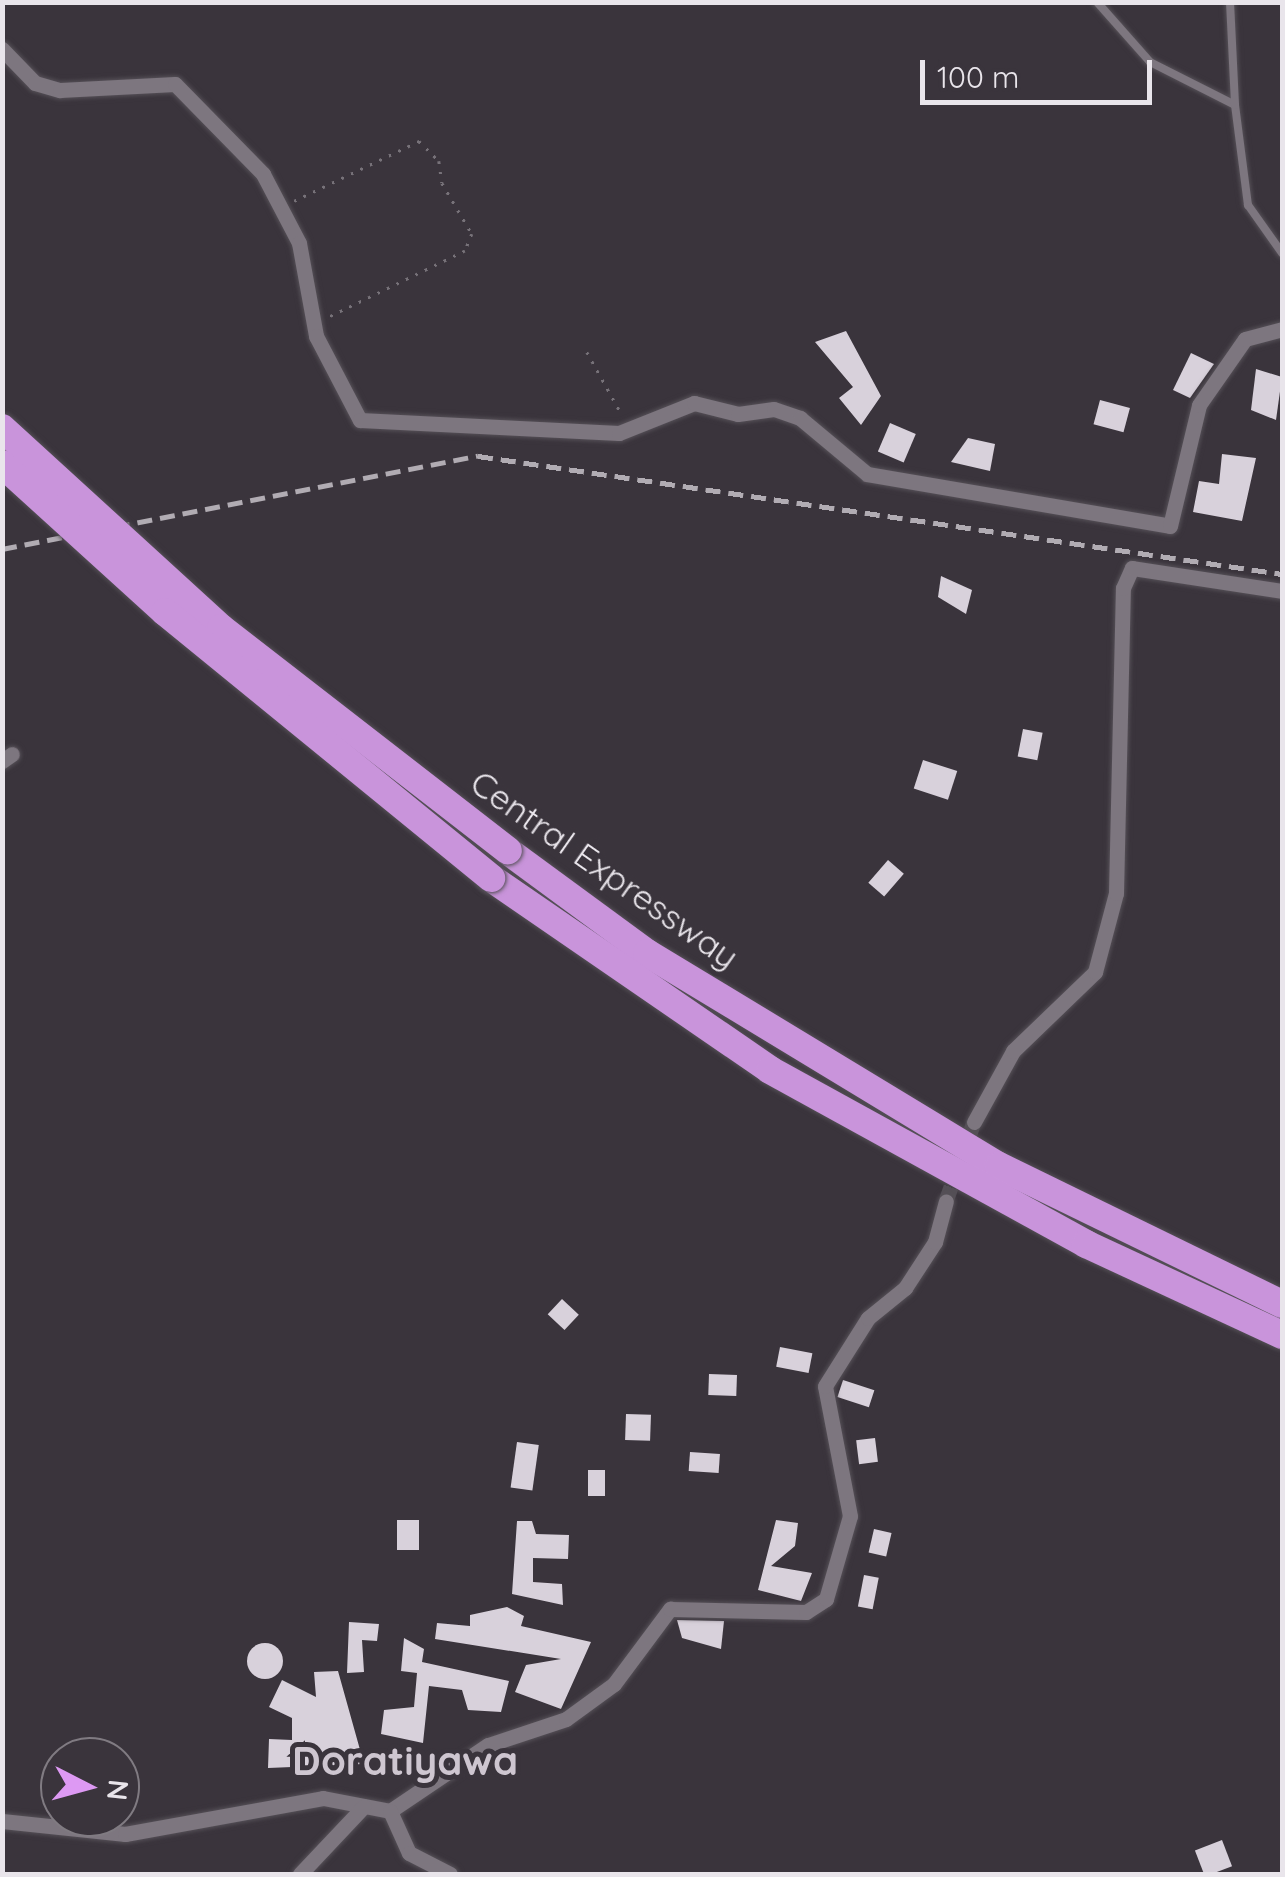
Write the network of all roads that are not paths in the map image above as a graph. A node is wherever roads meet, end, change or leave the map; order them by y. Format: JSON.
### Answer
{"nodes":[{"id":1,"x":1097,"y":2,"type":"edge"},
{"id":2,"x":1230,"y":2,"type":"edge"},
{"id":3,"x":2,"y":49,"type":"edge"},
{"id":4,"x":1235,"y":105,"type":"junction"},
{"id":5,"x":1282,"y":253,"type":"edge"},
{"id":6,"x":1282,"y":329,"type":"edge"},
{"id":7,"x":2,"y":428,"type":"edge"},
{"id":8,"x":2,"y":464,"type":"edge"},
{"id":9,"x":1282,"y":591,"type":"edge"},
{"id":10,"x":974,"y":1122,"type":"tunnel mouth"},
{"id":11,"x":946,"y":1201,"type":"tunnel mouth"},
{"id":12,"x":1282,"y":1304,"type":"edge"},
{"id":13,"x":1282,"y":1334,"type":"edge"},
{"id":14,"x":364,"y":1806,"type":"junction"},
{"id":15,"x":390,"y":1811,"type":"junction"},
{"id":16,"x":2,"y":1821,"type":"edge"},
{"id":17,"x":300,"y":1874,"type":"edge"},
{"id":18,"x":450,"y":1874,"type":"edge"}],
"edges":[{"from":1,"to":4,"type":"lane"},
{"from":2,"to":4,"type":"lane"},
{"from":3,"to":6,"type":"street"},
{"from":4,"to":5,"type":"lane"},
{"from":7,"to":12,"type":"highway","name":"Central Expressway","bridge":true},
{"from":8,"to":13,"type":"highway","name":"Central Expressway","bridge":true},
{"from":9,"to":10,"type":"street"},
{"from":11,"to":15,"type":"street"},
{"from":14,"to":15,"type":"street"},
{"from":14,"to":16,"type":"street"},
{"from":14,"to":17,"type":"street"},
{"from":15,"to":18,"type":"street"}]}
